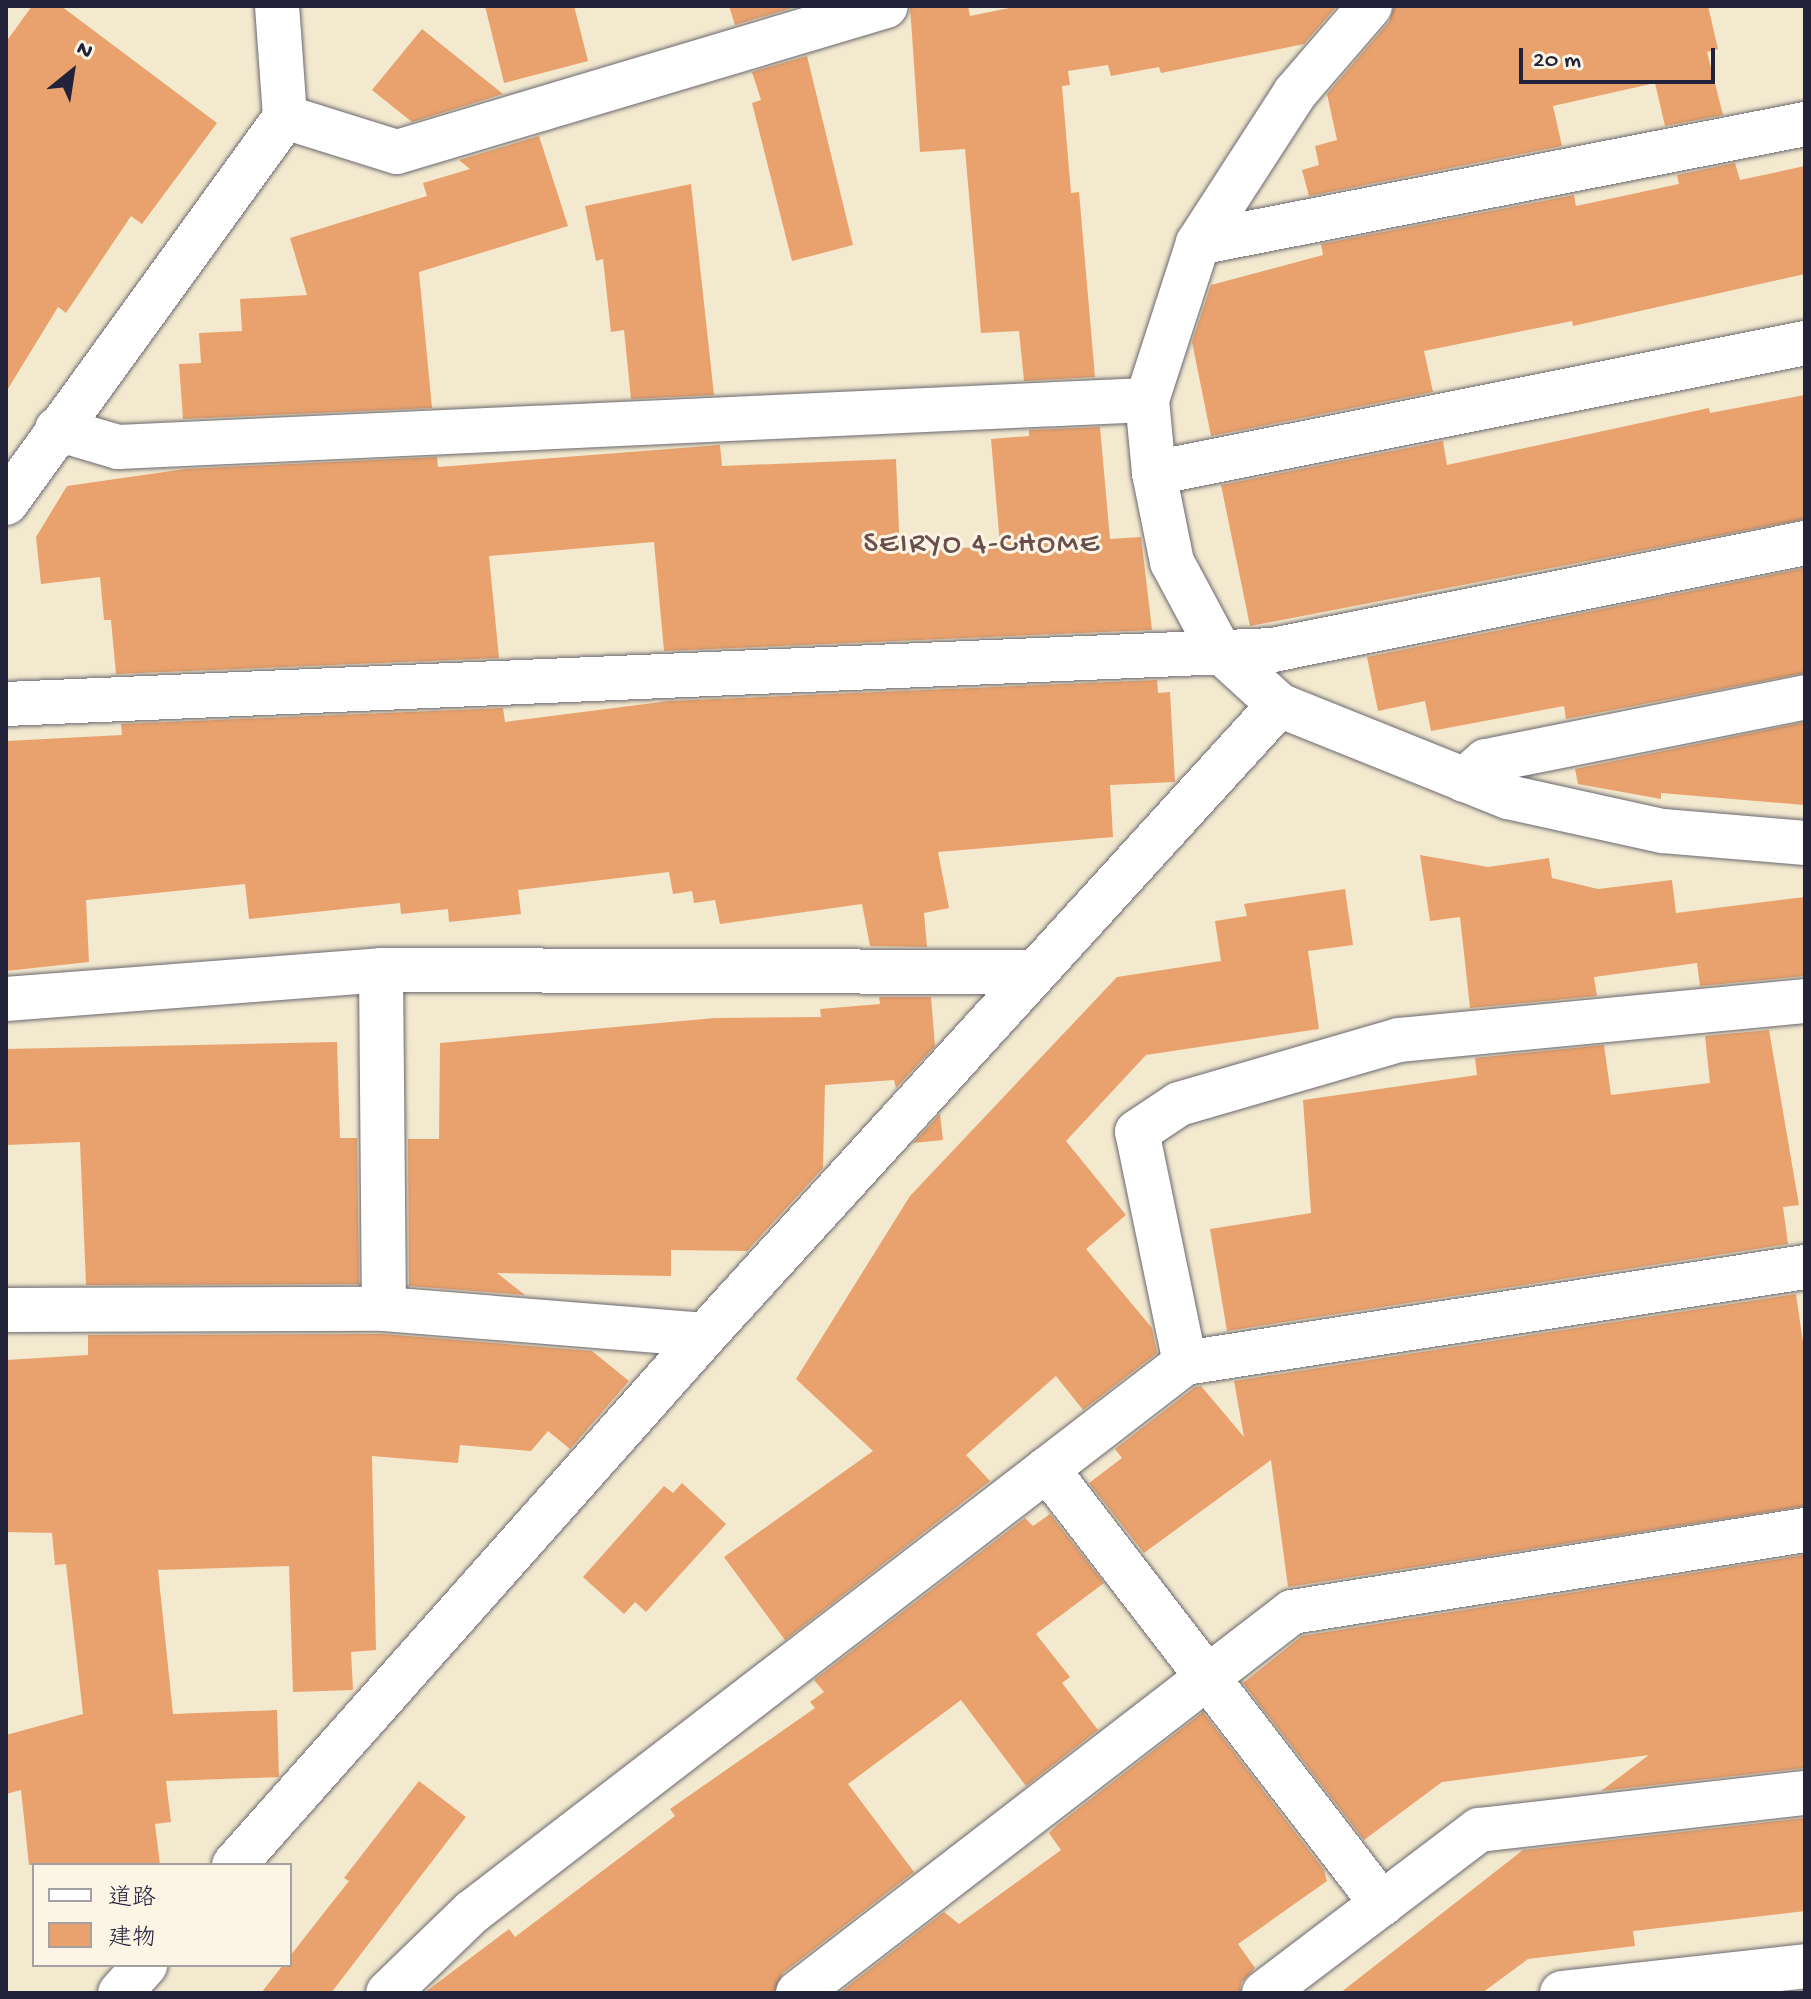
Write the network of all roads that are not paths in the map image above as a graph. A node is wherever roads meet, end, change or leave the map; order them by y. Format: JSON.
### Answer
{"nodes":[{"id":1,"x":277,"y":6,"type":"edge"},
{"id":2,"x":886,"y":6,"type":"edge"},
{"id":3,"x":1370,"y":6,"type":"edge"},
{"id":4,"x":285,"y":117,"type":"junction"},
{"id":5,"x":1805,"y":124,"type":"edge"},
{"id":6,"x":1198,"y":243,"type":"junction"},
{"id":7,"x":1805,"y":343,"type":"edge"},
{"id":8,"x":1147,"y":400,"type":"junction"},
{"id":9,"x":57,"y":429,"type":"junction"},
{"id":10,"x":1154,"y":473,"type":"junction"},
{"id":11,"x":6,"y":503,"type":"edge"},
{"id":12,"x":1805,"y":543,"type":"edge"},
{"id":13,"x":1219,"y":650,"type":"junction"},
{"id":14,"x":1805,"y":697,"type":"edge"},
{"id":15,"x":6,"y":704,"type":"edge"},
{"id":16,"x":1279,"y":705,"type":"junction"},
{"id":17,"x":1464,"y":780,"type":"junction"},
{"id":18,"x":1805,"y":843,"type":"edge"},
{"id":19,"x":381,"y":970,"type":"junction"},
{"id":20,"x":1034,"y":972,"type":"junction"},
{"id":21,"x":6,"y":999,"type":"edge"},
{"id":22,"x":1805,"y":1001,"type":"edge"},
{"id":23,"x":1805,"y":1267,"type":"edge"},
{"id":24,"x":384,"y":1309,"type":"junction"},
{"id":25,"x":6,"y":1310,"type":"edge"},
{"id":26,"x":705,"y":1335,"type":"junction"},
{"id":27,"x":1185,"y":1363,"type":"junction"},
{"id":28,"x":1047,"y":1469,"type":"junction"},
{"id":29,"x":1805,"y":1530,"type":"edge"},
{"id":30,"x":1207,"y":1677,"type":"junction"},
{"id":31,"x":1805,"y":1793,"type":"edge"},
{"id":32,"x":236,"y":1863,"type":"edge"},
{"id":33,"x":1382,"y":1904,"type":"junction"},
{"id":34,"x":1805,"y":1966,"type":"edge"},
{"id":35,"x":143,"y":1967,"type":"edge"},
{"id":36,"x":120,"y":1993,"type":"edge"},
{"id":37,"x":388,"y":1993,"type":"edge"},
{"id":38,"x":798,"y":1993,"type":"edge"},
{"id":39,"x":1264,"y":1993,"type":"edge"},
{"id":40,"x":1562,"y":1993,"type":"edge"}],
"edges":[{"from":1,"to":4,"type":"street"},
{"from":2,"to":4,"type":"street"},
{"from":3,"to":6,"type":"street"},
{"from":4,"to":9,"type":"street"},
{"from":5,"to":6,"type":"street"},
{"from":6,"to":8,"type":"street"},
{"from":7,"to":10,"type":"street"},
{"from":8,"to":9,"type":"street"},
{"from":8,"to":10,"type":"street"},
{"from":9,"to":11,"type":"street"},
{"from":10,"to":13,"type":"street"},
{"from":12,"to":13,"type":"street"},
{"from":13,"to":15,"type":"street"},
{"from":13,"to":16,"type":"street"},
{"from":14,"to":17,"type":"street"},
{"from":16,"to":17,"type":"street"},
{"from":16,"to":20,"type":"street"},
{"from":17,"to":18,"type":"street"},
{"from":19,"to":20,"type":"street"},
{"from":19,"to":21,"type":"street"},
{"from":19,"to":24,"type":"street"},
{"from":20,"to":26,"type":"street"},
{"from":22,"to":27,"type":"street"},
{"from":23,"to":27,"type":"street"},
{"from":24,"to":25,"type":"street"},
{"from":24,"to":26,"type":"street"},
{"from":26,"to":32,"type":"street"},
{"from":27,"to":28,"type":"street"},
{"from":28,"to":30,"type":"street"},
{"from":28,"to":37,"type":"street"},
{"from":29,"to":30,"type":"street"},
{"from":30,"to":33,"type":"street"},
{"from":30,"to":38,"type":"street"},
{"from":31,"to":33,"type":"street"},
{"from":33,"to":39,"type":"street"},
{"from":34,"to":40,"type":"street"},
{"from":35,"to":36,"type":"street"}]}
